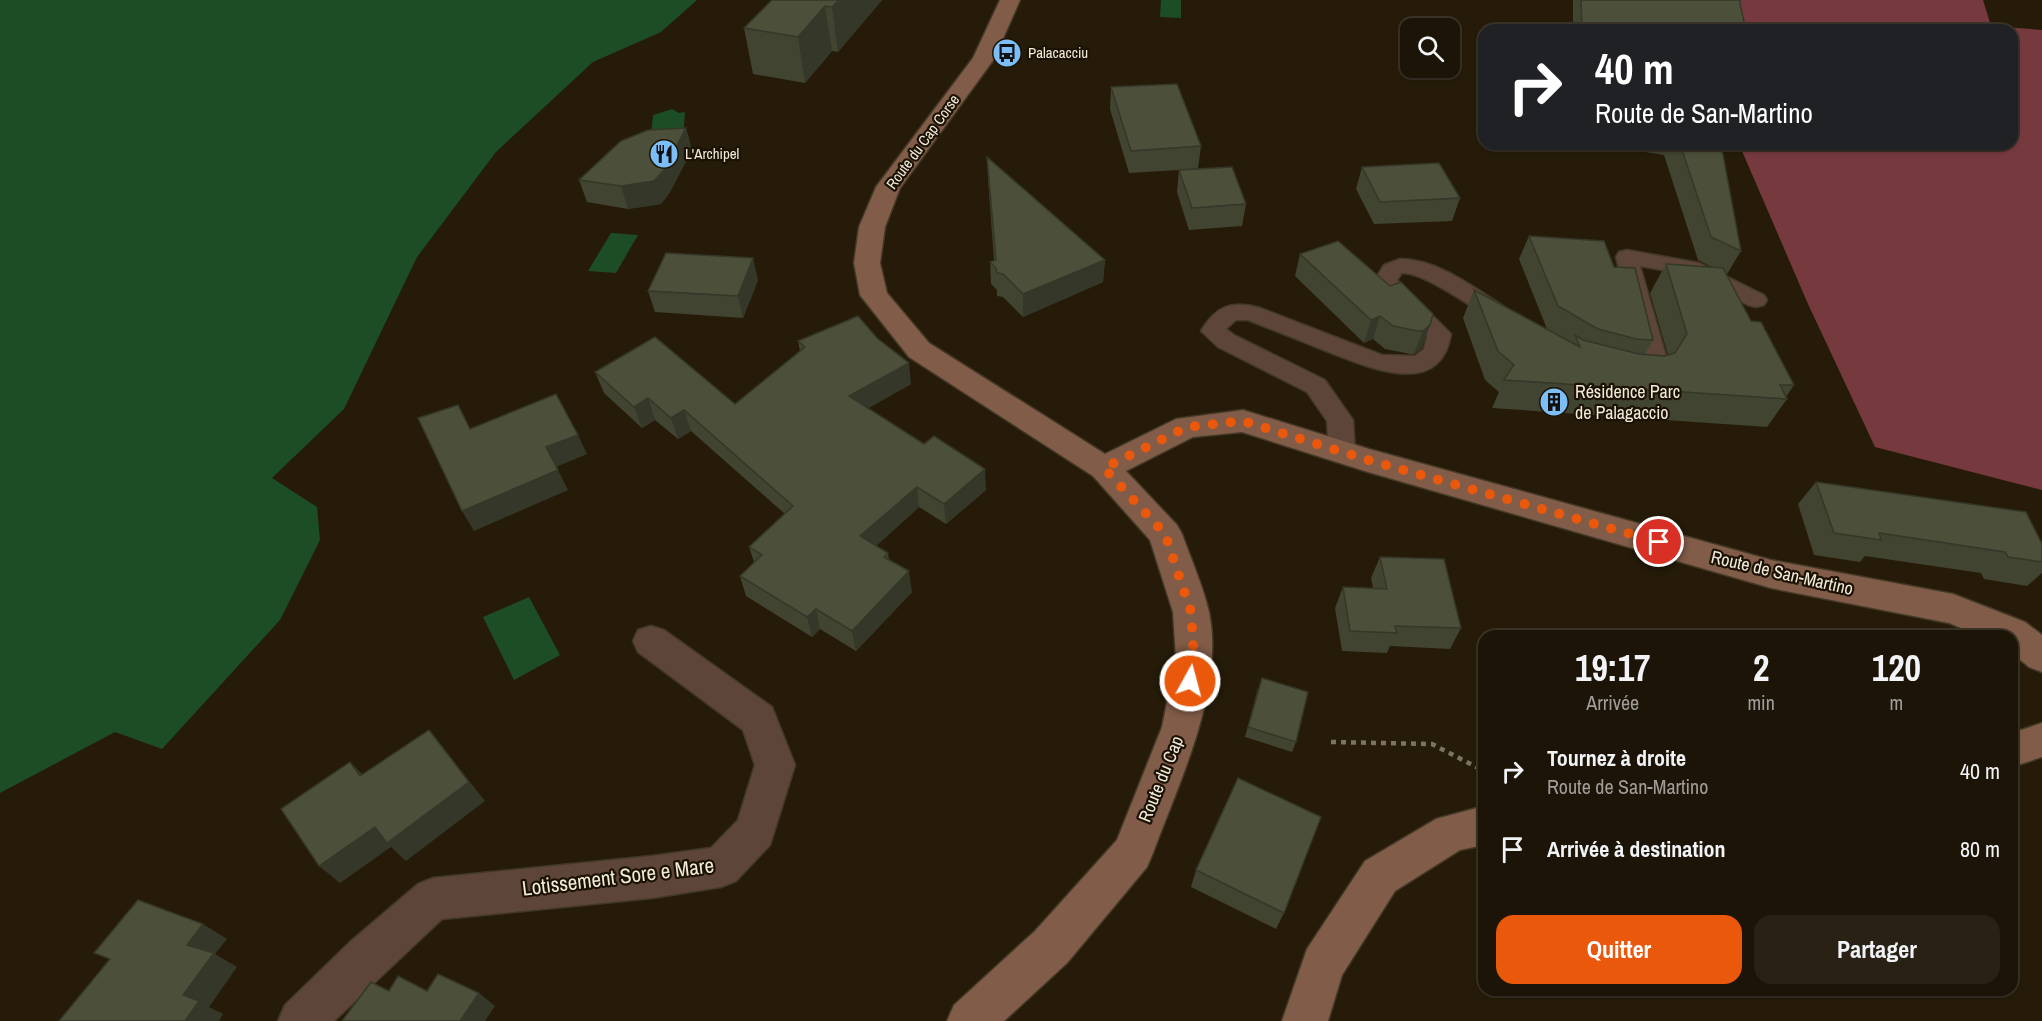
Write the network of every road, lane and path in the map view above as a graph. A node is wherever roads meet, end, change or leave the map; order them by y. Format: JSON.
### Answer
{"nodes":[{"id":1,"x":1010,"y":0,"type":"edge"},
{"id":2,"x":1756,"y":300,"type":"dead end"},
{"id":3,"x":1518,"y":325,"type":"edge"},
{"id":4,"x":919,"y":350,"type":"joint"},
{"id":5,"x":1612,"y":369,"type":"edge"},
{"id":6,"x":1342,"y":452,"type":"junction"},
{"id":7,"x":1104,"y":468,"type":"junction"},
{"id":8,"x":2005,"y":630,"type":"edge"},
{"id":9,"x":2018,"y":638,"type":"edge"},
{"id":10,"x":651,"y":641,"type":"dead end"},
{"id":11,"x":2042,"y":656,"type":"edge"},
{"id":12,"x":2042,"y":740,"type":"edge"},
{"id":13,"x":1331,"y":742,"type":"dead end"},
{"id":14,"x":2018,"y":748,"type":"edge"},
{"id":15,"x":1478,"y":768,"type":"edge"},
{"id":16,"x":1478,"y":826,"type":"edge"},
{"id":17,"x":301,"y":1021,"type":"edge"},
{"id":18,"x":970,"y":1021,"type":"edge"},
{"id":19,"x":1305,"y":1021,"type":"edge"}],
"edges":[{"from":1,"to":4,"type":"main road","name":"Route du Cap Corse"},
{"from":2,"to":5,"type":"lane"},
{"from":3,"to":6,"type":"lane"},
{"from":4,"to":7,"type":"main road","name":"Route du Cap"},
{"from":6,"to":7,"type":"main road","name":"Route de San-Martino"},
{"from":6,"to":8,"type":"main road","name":"Route de San-Martino"},
{"from":7,"to":18,"type":"main road","name":"Route du Cap"},
{"from":9,"to":11,"type":"main road","name":"Route de San-Martino"},
{"from":10,"to":17,"type":"street","name":"Lotissement Sore e Mare"},
{"from":12,"to":14,"type":"main road"},
{"from":13,"to":15,"type":"path"},
{"from":16,"to":19,"type":"main road"}]}
